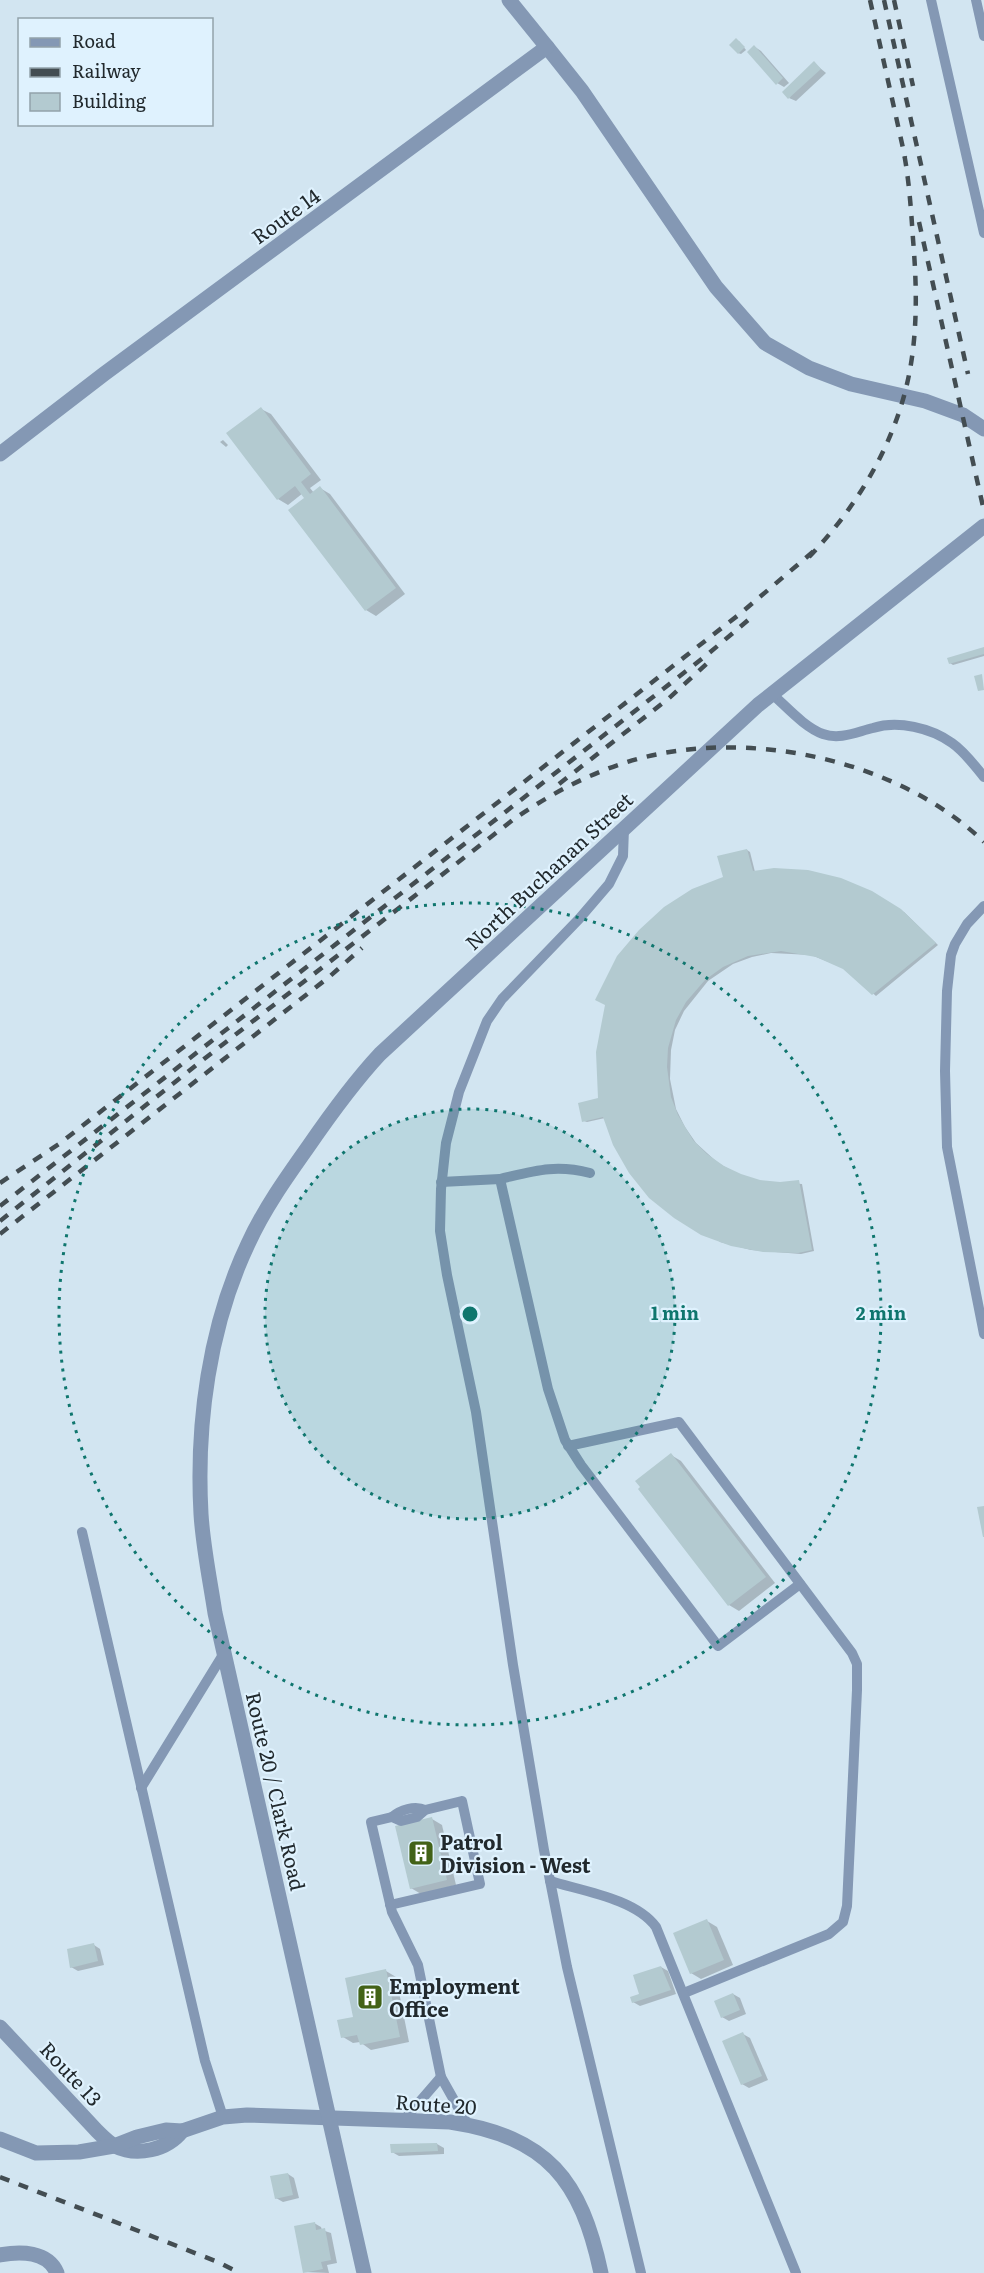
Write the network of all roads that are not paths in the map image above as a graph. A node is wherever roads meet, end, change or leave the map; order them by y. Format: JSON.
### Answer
{"nodes":[{"id":1,"x":509,"y":0,"type":"edge"},
{"id":2,"x":931,"y":0,"type":"edge"},
{"id":3,"x":976,"y":0,"type":"edge"},
{"id":4,"x":984,"y":36,"type":"edge"},
{"id":5,"x":547,"y":47,"type":"junction"},
{"id":6,"x":984,"y":233,"type":"edge"},
{"id":7,"x":984,"y":429,"type":"edge"},
{"id":8,"x":0,"y":454,"type":"edge"},
{"id":9,"x":984,"y":526,"type":"edge"},
{"id":10,"x":772,"y":694,"type":"junction"},
{"id":11,"x":984,"y":777,"type":"edge"},
{"id":12,"x":624,"y":828,"type":"junction"},
{"id":13,"x":984,"y":906,"type":"edge"},
{"id":14,"x":590,"y":1173,"type":"dead end"},
{"id":15,"x":500,"y":1179,"type":"junction"},
{"id":16,"x":441,"y":1182,"type":"junction"},
{"id":17,"x":222,"y":1314,"type":"joint"},
{"id":18,"x":984,"y":1334,"type":"edge"},
{"id":19,"x":568,"y":1446,"type":"junction"},
{"id":20,"x":82,"y":1532,"type":"dead end"},
{"id":21,"x":800,"y":1584,"type":"junction"},
{"id":22,"x":224,"y":1653,"type":"junction"},
{"id":23,"x":141,"y":1788,"type":"junction"},
{"id":24,"x":550,"y":1881,"type":"junction"},
{"id":25,"x":390,"y":1905,"type":"junction"},
{"id":26,"x":684,"y":1993,"type":"junction"},
{"id":27,"x":0,"y":2028,"type":"edge"},
{"id":28,"x":441,"y":2077,"type":"junction"},
{"id":29,"x":223,"y":2117,"type":"junction"},
{"id":30,"x":330,"y":2120,"type":"junction"},
{"id":31,"x":403,"y":2121,"type":"junction"},
{"id":32,"x":468,"y":2125,"type":"junction"},
{"id":33,"x":0,"y":2139,"type":"edge"},
{"id":34,"x":114,"y":2146,"type":"junction"},
{"id":35,"x":0,"y":2255,"type":"edge"},
{"id":36,"x":57,"y":2273,"type":"edge"},
{"id":37,"x":364,"y":2273,"type":"edge"},
{"id":38,"x":602,"y":2273,"type":"edge"},
{"id":39,"x":641,"y":2273,"type":"edge"},
{"id":40,"x":796,"y":2273,"type":"edge"}],
"edges":[{"from":1,"to":5,"type":"street"},
{"from":2,"to":6,"type":"lane"},
{"from":3,"to":4,"type":"lane"},
{"from":5,"to":7,"type":"street"},
{"from":5,"to":8,"type":"street","name":"Route 14"},
{"from":9,"to":10,"type":"street","name":"North Buchanan Street"},
{"from":10,"to":11,"type":"lane"},
{"from":10,"to":12,"type":"street","name":"North Buchanan Street"},
{"from":12,"to":16,"type":"lane"},
{"from":12,"to":17,"type":"street","name":"North Buchanan Street"},
{"from":13,"to":18,"type":"lane"},
{"from":14,"to":15,"type":"lane"},
{"from":15,"to":16,"type":"lane"},
{"from":15,"to":19,"type":"lane"},
{"from":16,"to":24,"type":"lane"},
{"from":17,"to":22,"type":"street","name":"Route 20 / Clark Road"},
{"from":19,"to":21,"type":"lane"},
{"from":19,"to":21,"type":"lane"},
{"from":20,"to":23,"type":"lane"},
{"from":21,"to":26,"type":"lane"},
{"from":22,"to":23,"type":"lane"},
{"from":22,"to":30,"type":"street","name":"Route 20 / Clark Road"},
{"from":23,"to":29,"type":"lane"},
{"from":24,"to":26,"type":"lane"},
{"from":24,"to":39,"type":"lane"},
{"from":25,"to":25,"type":"lane"},
{"from":25,"to":28,"type":"lane"},
{"from":26,"to":40,"type":"lane"},
{"from":27,"to":34,"type":"street","name":"Route 13"},
{"from":28,"to":31,"type":"lane"},
{"from":28,"to":32,"type":"lane"},
{"from":29,"to":30,"type":"street"},
{"from":29,"to":34,"type":"street"},
{"from":30,"to":31,"type":"street","name":"Route 20"},
{"from":30,"to":37,"type":"street","name":"Route 20 / Clark Road"},
{"from":31,"to":32,"type":"street","name":"Route 20"},
{"from":32,"to":38,"type":"street","name":"Route 20"},
{"from":33,"to":34,"type":"street"},
{"from":35,"to":36,"type":"street"}]}
